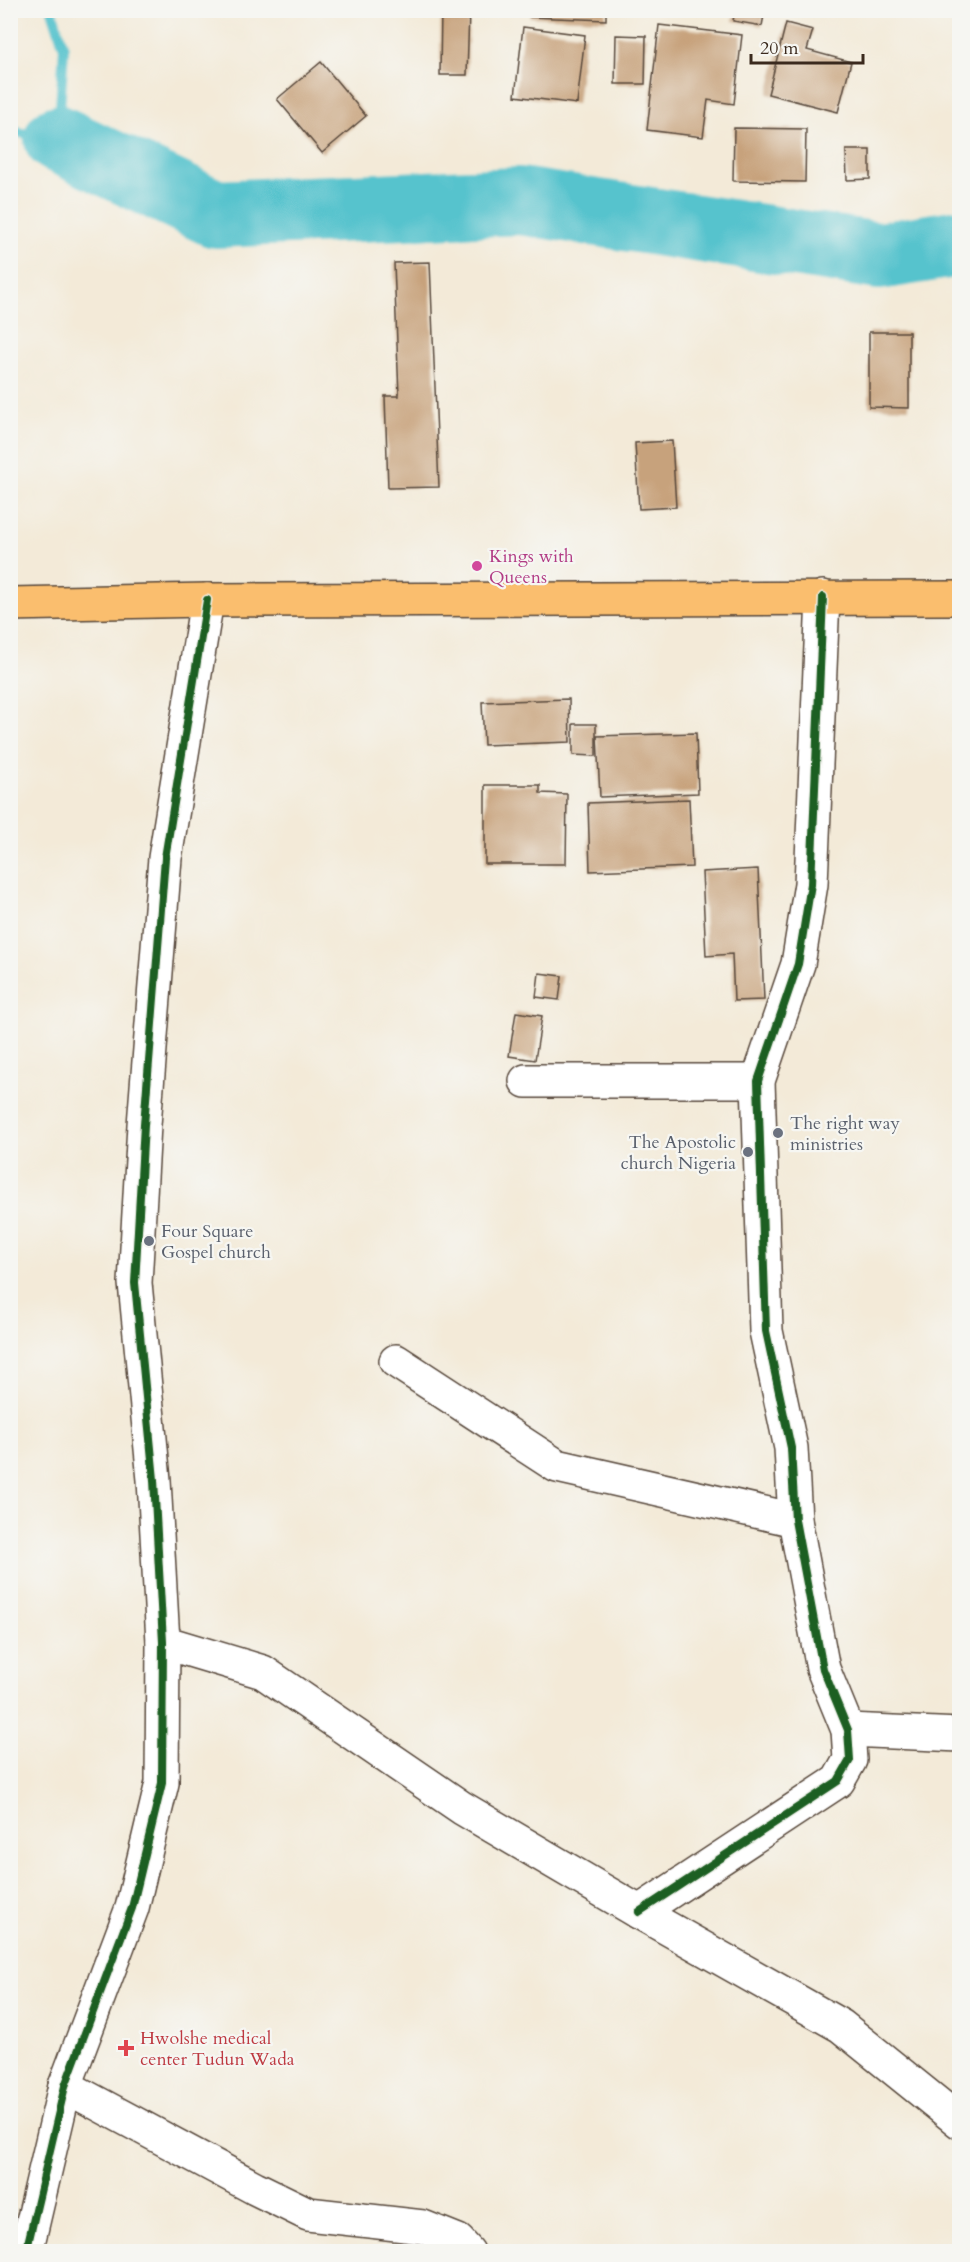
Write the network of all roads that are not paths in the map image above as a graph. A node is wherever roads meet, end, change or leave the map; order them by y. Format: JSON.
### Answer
{"nodes":[{"id":1,"x":823,"y":597,"type":"junction"},
{"id":2,"x":960,"y":598,"type":"edge"},
{"id":3,"x":207,"y":600,"type":"junction"},
{"id":4,"x":10,"y":604,"type":"edge"},
{"id":5,"x":526,"y":1081,"type":"dead end"},
{"id":6,"x":758,"y":1081,"type":"junction"},
{"id":7,"x":396,"y":1361,"type":"dead end"},
{"id":8,"x":795,"y":1520,"type":"junction"},
{"id":9,"x":163,"y":1642,"type":"junction"},
{"id":10,"x":848,"y":1730,"type":"junction"},
{"id":11,"x":960,"y":1735,"type":"edge"},
{"id":12,"x":639,"y":1912,"type":"junction"},
{"id":13,"x":65,"y":2086,"type":"junction"},
{"id":14,"x":960,"y":2122,"type":"edge"},
{"id":15,"x":26,"y":2252,"type":"edge"},
{"id":16,"x":468,"y":2252,"type":"edge"}],
"edges":[{"from":1,"to":2,"type":"main road"},
{"from":1,"to":3,"type":"main road"},
{"from":1,"to":6,"type":"street"},
{"from":3,"to":4,"type":"main road"},
{"from":3,"to":9,"type":"street"},
{"from":5,"to":6,"type":"street"},
{"from":6,"to":8,"type":"street"},
{"from":7,"to":8,"type":"street"},
{"from":8,"to":10,"type":"street"},
{"from":9,"to":12,"type":"street"},
{"from":9,"to":13,"type":"street"},
{"from":10,"to":11,"type":"street"},
{"from":10,"to":12,"type":"street"},
{"from":12,"to":14,"type":"street"},
{"from":13,"to":15,"type":"street"},
{"from":13,"to":16,"type":"street"}]}
